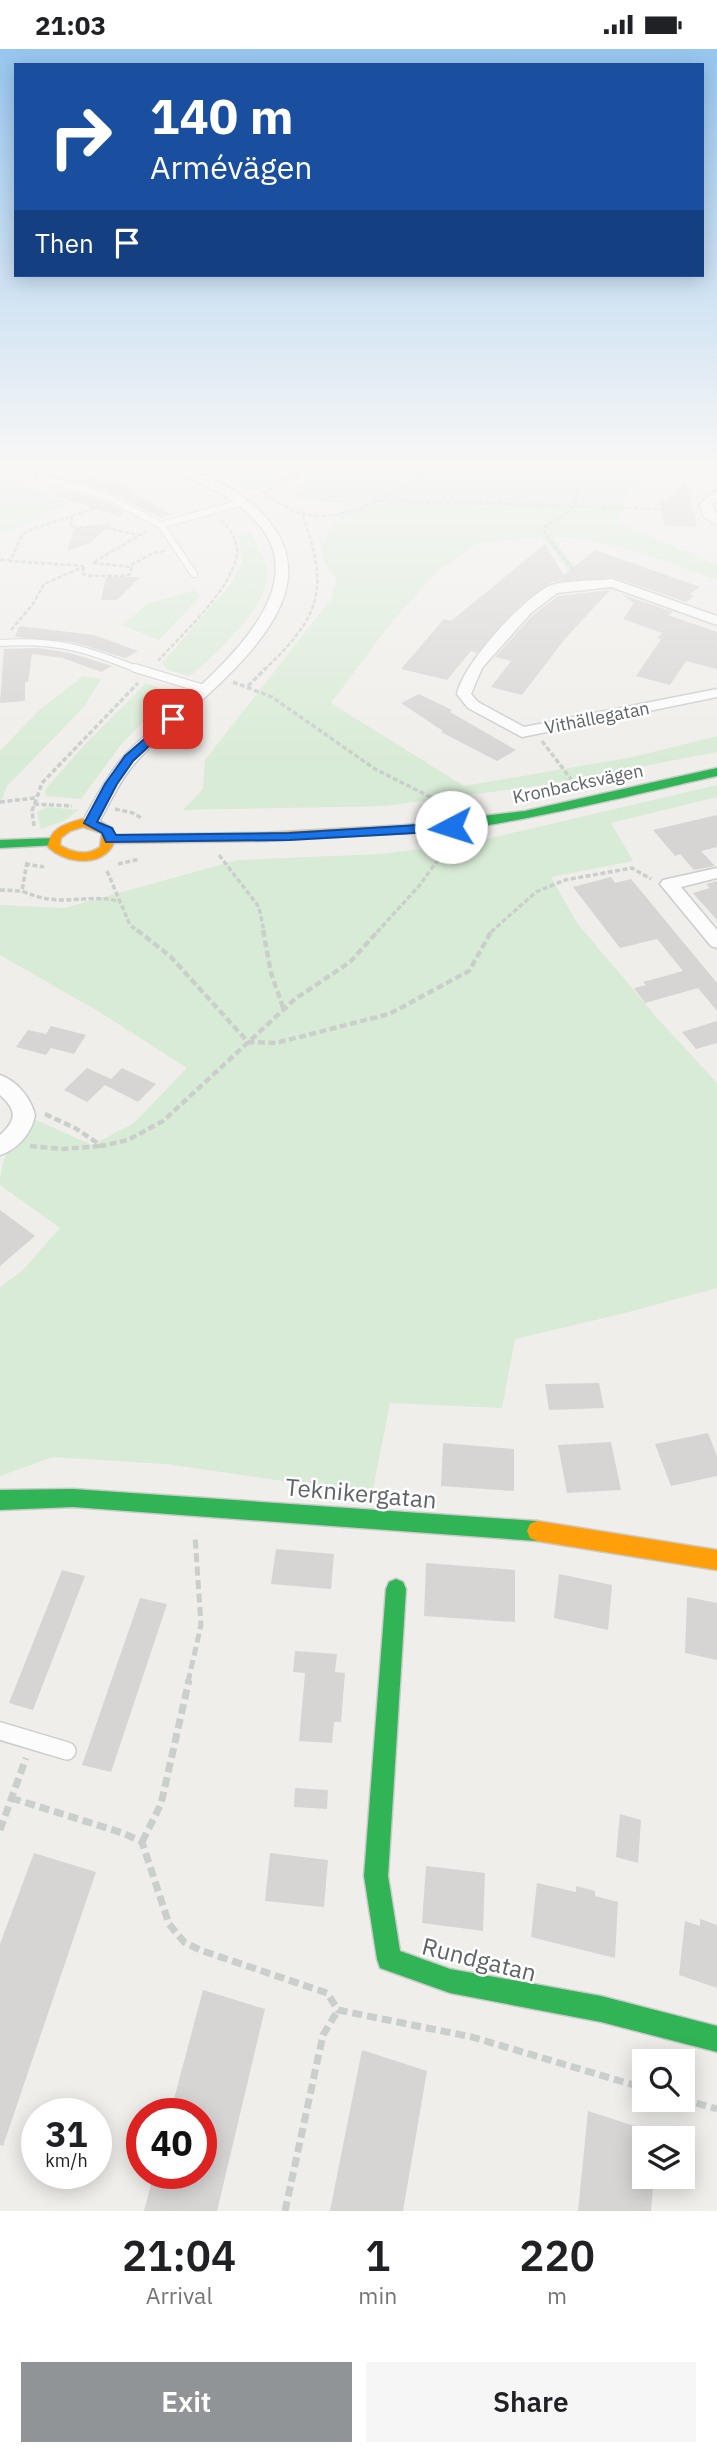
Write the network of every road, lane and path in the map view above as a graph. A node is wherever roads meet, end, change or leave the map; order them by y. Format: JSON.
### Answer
{"nodes":[{"id":1,"x":46,"y":563,"type":"edge"},
{"id":2,"x":93,"y":563,"type":"joint"},
{"id":3,"x":135,"y":563,"type":"edge"},
{"id":4,"x":187,"y":563,"type":"edge"},
{"id":5,"x":236,"y":563,"type":"edge"},
{"id":6,"x":283,"y":563,"type":"edge"},
{"id":7,"x":315,"y":563,"type":"edge"},
{"id":8,"x":567,"y":563,"type":"edge"},
{"id":9,"x":131,"y":565,"type":"junction"},
{"id":10,"x":85,"y":566,"type":"junction"},
{"id":11,"x":194,"y":574,"type":"dead end"},
{"id":12,"x":584,"y":585,"type":"junction"},
{"id":13,"x":717,"y":621,"type":"edge"},
{"id":14,"x":2,"y":643,"type":"edge"},
{"id":15,"x":147,"y":673,"type":"junction"},
{"id":16,"x":215,"y":678,"type":"junction"},
{"id":17,"x":248,"y":686,"type":"junction"},
{"id":18,"x":204,"y":689,"type":"junction"},
{"id":19,"x":717,"y":693,"type":"edge"},
{"id":20,"x":532,"y":730,"type":"junction"},
{"id":21,"x":717,"y":772,"type":"edge"},
{"id":22,"x":582,"y":795,"type":"dead end"},
{"id":23,"x":35,"y":798,"type":"junction"},
{"id":24,"x":0,"y":802,"type":"edge"},
{"id":25,"x":34,"y":804,"type":"junction"},
{"id":26,"x":98,"y":808,"type":"junction"},
{"id":27,"x":90,"y":823,"type":"junction"},
{"id":28,"x":152,"y":824,"type":"dead end"},
{"id":29,"x":462,"y":825,"type":"junction"},
{"id":30,"x":111,"y":839,"type":"junction"},
{"id":31,"x":53,"y":842,"type":"junction"},
{"id":32,"x":31,"y":843,"type":"junction"},
{"id":33,"x":0,"y":844,"type":"edge"},
{"id":34,"x":215,"y":849,"type":"dead end"},
{"id":35,"x":105,"y":867,"type":"dead end"},
{"id":36,"x":717,"y":873,"type":"edge"},
{"id":37,"x":669,"y":884,"type":"junction"},
{"id":38,"x":0,"y":890,"type":"edge"},
{"id":39,"x":22,"y":891,"type":"junction"},
{"id":40,"x":119,"y":901,"type":"junction"},
{"id":41,"x":717,"y":942,"type":"edge"},
{"id":42,"x":284,"y":1010,"type":"junction"},
{"id":43,"x":248,"y":1042,"type":"junction"},
{"id":44,"x":0,"y":1083,"type":"edge"},
{"id":45,"x":25,"y":1108,"type":"junction"},
{"id":46,"x":3,"y":1145,"type":"edge"},
{"id":47,"x":102,"y":1146,"type":"junction"},
{"id":48,"x":0,"y":1500,"type":"edge"},
{"id":49,"x":194,"y":1520,"type":"dead end"},
{"id":50,"x":717,"y":1560,"type":"edge"},
{"id":51,"x":397,"y":1589,"type":"dead end"},
{"id":52,"x":0,"y":1731,"type":"edge"},
{"id":53,"x":33,"y":1741,"type":"junction"},
{"id":54,"x":66,"y":1751,"type":"dead end"},
{"id":55,"x":11,"y":1798,"type":"junction"},
{"id":56,"x":0,"y":1830,"type":"edge"},
{"id":57,"x":142,"y":1842,"type":"junction"},
{"id":58,"x":338,"y":2010,"type":"junction"},
{"id":59,"x":717,"y":2039,"type":"edge"},
{"id":60,"x":632,"y":2084,"type":"edge"},
{"id":61,"x":695,"y":2103,"type":"edge"},
{"id":62,"x":717,"y":2109,"type":"edge"},
{"id":63,"x":285,"y":2211,"type":"edge"}],
"edges":[{"from":1,"to":10,"type":"path"},
{"from":2,"to":9,"type":"path"},
{"from":2,"to":10,"type":"path"},
{"from":3,"to":9,"type":"path"},
{"from":4,"to":11,"type":"lane"},
{"from":5,"to":15,"type":"path"},
{"from":6,"to":16,"type":"street"},
{"from":7,"to":17,"type":"path"},
{"from":8,"to":12,"type":"path"},
{"from":9,"to":10,"type":"path"},
{"from":10,"to":14,"type":"path"},
{"from":12,"to":13,"type":"street","name":"Vithällegatan"},
{"from":12,"to":20,"type":"street","name":"Vithällegatan"},
{"from":14,"to":15,"type":"lane"},
{"from":15,"to":18,"type":"lane"},
{"from":15,"to":23,"type":"path"},
{"from":16,"to":17,"type":"path"},
{"from":16,"to":18,"type":"street"},
{"from":17,"to":29,"type":"path"},
{"from":18,"to":26,"type":"street"},
{"from":19,"to":20,"type":"street","name":"Vithällegatan"},
{"from":20,"to":22,"type":"path"},
{"from":21,"to":29,"type":"street","name":"Kronbacksvägen"},
{"from":23,"to":24,"type":"path"},
{"from":23,"to":25,"type":"path"},
{"from":25,"to":26,"type":"path"},
{"from":25,"to":32,"type":"path"},
{"from":26,"to":27,"type":"street"},
{"from":26,"to":28,"type":"path"},
{"from":27,"to":30,"type":"street"},
{"from":27,"to":31,"type":"street"},
{"from":29,"to":30,"type":"street","name":"Kronbacksvägen"},
{"from":29,"to":42,"type":"path"},
{"from":30,"to":31,"type":"street"},
{"from":31,"to":32,"type":"street"},
{"from":32,"to":33,"type":"street"},
{"from":32,"to":39,"type":"path"},
{"from":34,"to":42,"type":"path"},
{"from":35,"to":40,"type":"path"},
{"from":36,"to":37,"type":"street"},
{"from":37,"to":41,"type":"street"},
{"from":37,"to":43,"type":"path"},
{"from":38,"to":39,"type":"path"},
{"from":39,"to":40,"type":"path"},
{"from":40,"to":43,"type":"path"},
{"from":42,"to":43,"type":"path"},
{"from":43,"to":47,"type":"path"},
{"from":44,"to":45,"type":"street"},
{"from":45,"to":46,"type":"street"},
{"from":45,"to":47,"type":"path"},
{"from":46,"to":47,"type":"path"},
{"from":48,"to":50,"type":"street","name":"Teknikergatan"},
{"from":49,"to":57,"type":"path"},
{"from":51,"to":59,"type":"street","name":"Rundgatan"},
{"from":52,"to":53,"type":"lane"},
{"from":53,"to":54,"type":"lane"},
{"from":53,"to":55,"type":"path"},
{"from":55,"to":56,"type":"path"},
{"from":55,"to":57,"type":"path"},
{"from":57,"to":58,"type":"path"},
{"from":58,"to":60,"type":"path"},
{"from":58,"to":63,"type":"path"},
{"from":61,"to":62,"type":"path"}]}
